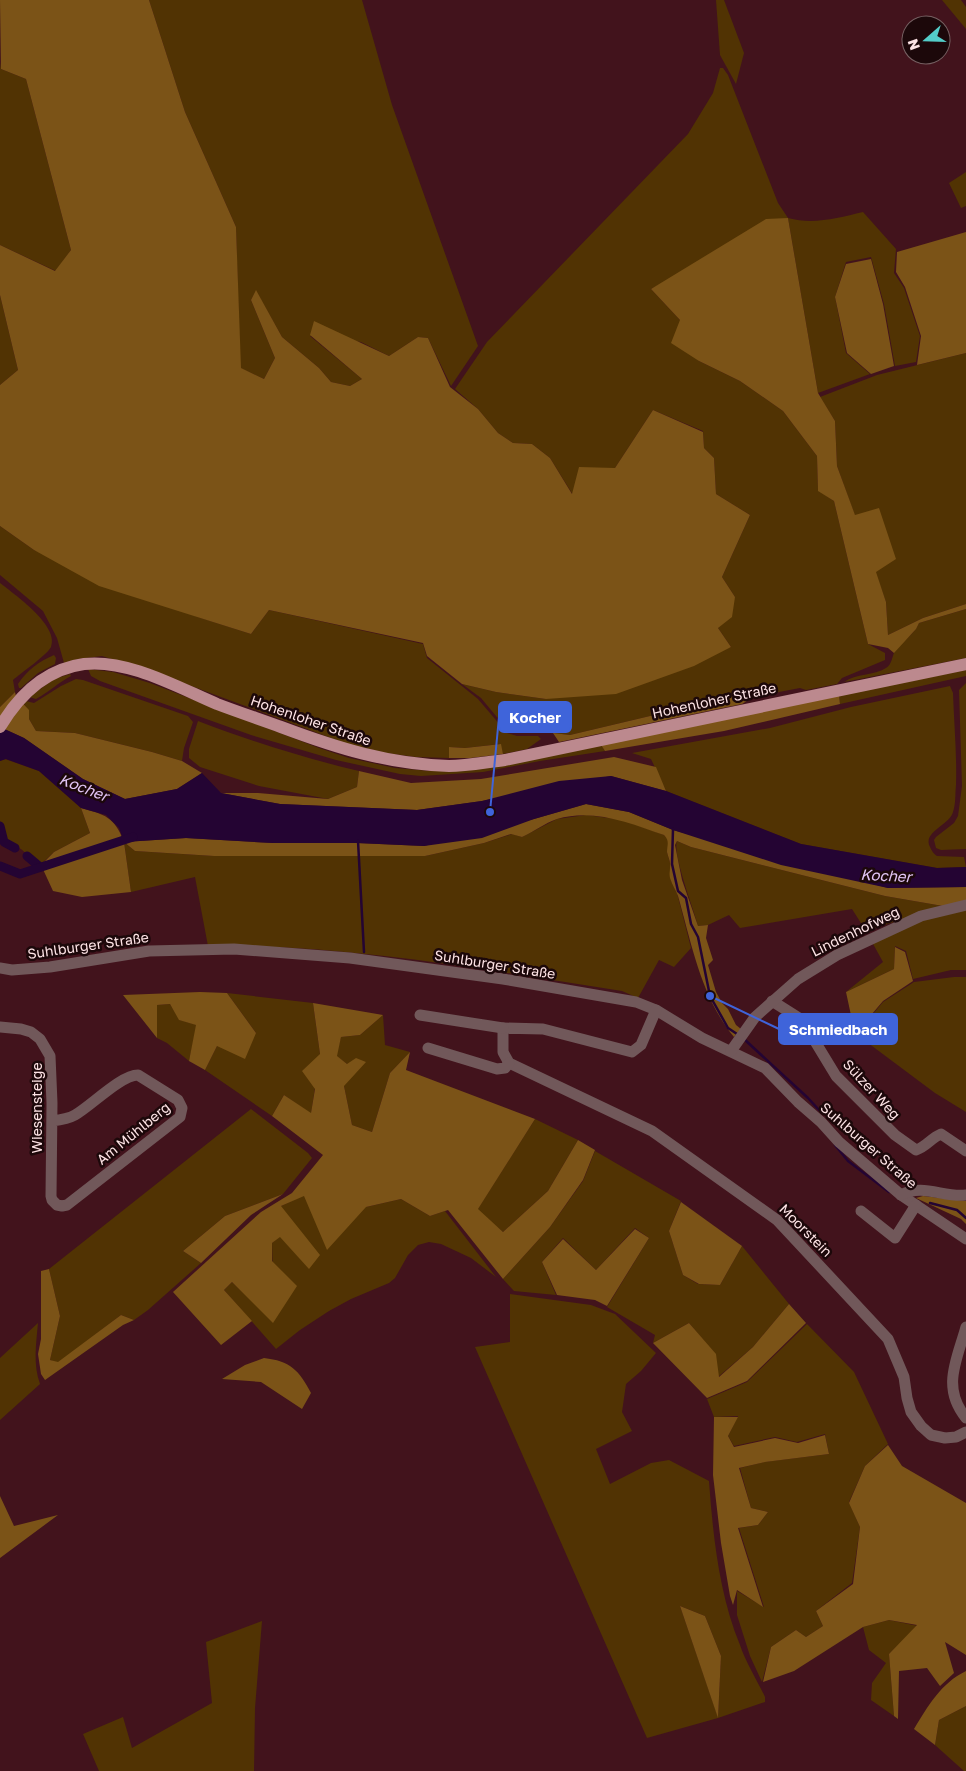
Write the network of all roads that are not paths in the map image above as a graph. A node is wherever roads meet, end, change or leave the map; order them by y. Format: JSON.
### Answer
{"nodes":[{"id":1,"x":966,"y":664,"type":"edge"},
{"id":2,"x":1,"y":725,"type":"edge"},
{"id":3,"x":966,"y":906,"type":"edge"},
{"id":4,"x":0,"y":968,"type":"edge"},
{"id":5,"x":772,"y":1001,"type":"junction"},
{"id":6,"x":656,"y":1010,"type":"junction"},
{"id":7,"x":420,"y":1015,"type":"dead end"},
{"id":8,"x":0,"y":1027,"type":"edge"},
{"id":9,"x":503,"y":1028,"type":"junction"},
{"id":10,"x":738,"y":1042,"type":"junction"},
{"id":11,"x":428,"y":1048,"type":"dead end"},
{"id":12,"x":509,"y":1063,"type":"junction"},
{"id":13,"x":52,"y":1121,"type":"junction"},
{"id":14,"x":966,"y":1151,"type":"edge"},
{"id":15,"x":51,"y":1194,"type":"joint"},
{"id":16,"x":901,"y":1195,"type":"junction"},
{"id":17,"x":966,"y":1195,"type":"edge"},
{"id":18,"x":916,"y":1205,"type":"junction"},
{"id":19,"x":861,"y":1211,"type":"dead end"},
{"id":20,"x":966,"y":1239,"type":"edge"},
{"id":21,"x":966,"y":1327,"type":"edge"},
{"id":22,"x":963,"y":1352,"type":"edge"},
{"id":23,"x":966,"y":1418,"type":"edge"},
{"id":24,"x":966,"y":1432,"type":"edge"}],
"edges":[{"from":1,"to":2,"type":"main road","name":"Hohenloher Straße"},
{"from":3,"to":5,"type":"street","name":"Lindenhofweg"},
{"from":4,"to":6,"type":"street","name":"Suhlburger Straße"},
{"from":5,"to":10,"type":"street","name":"Lindenhofweg"},
{"from":5,"to":14,"type":"street","name":"Sülzer Weg"},
{"from":6,"to":9,"type":"street"},
{"from":6,"to":10,"type":"street","name":"Suhlburger Straße"},
{"from":7,"to":9,"type":"street"},
{"from":8,"to":13,"type":"street","name":"Wiesensteige"},
{"from":9,"to":12,"type":"street"},
{"from":10,"to":16,"type":"street","name":"Suhlburger Straße"},
{"from":11,"to":12,"type":"street"},
{"from":12,"to":24,"type":"street","name":"Moorstein"},
{"from":13,"to":15,"type":"street","name":"Wiesensteige"},
{"from":13,"to":15,"type":"street","name":"Am Mühlberg"},
{"from":16,"to":17,"type":"street"},
{"from":16,"to":18,"type":"street","name":"Suhlburger Straße"},
{"from":18,"to":19,"type":"street","name":"Suhlburger Straße"},
{"from":18,"to":20,"type":"street","name":"Suhlburger Straße"},
{"from":21,"to":22,"type":"street"},
{"from":22,"to":23,"type":"street"}]}
